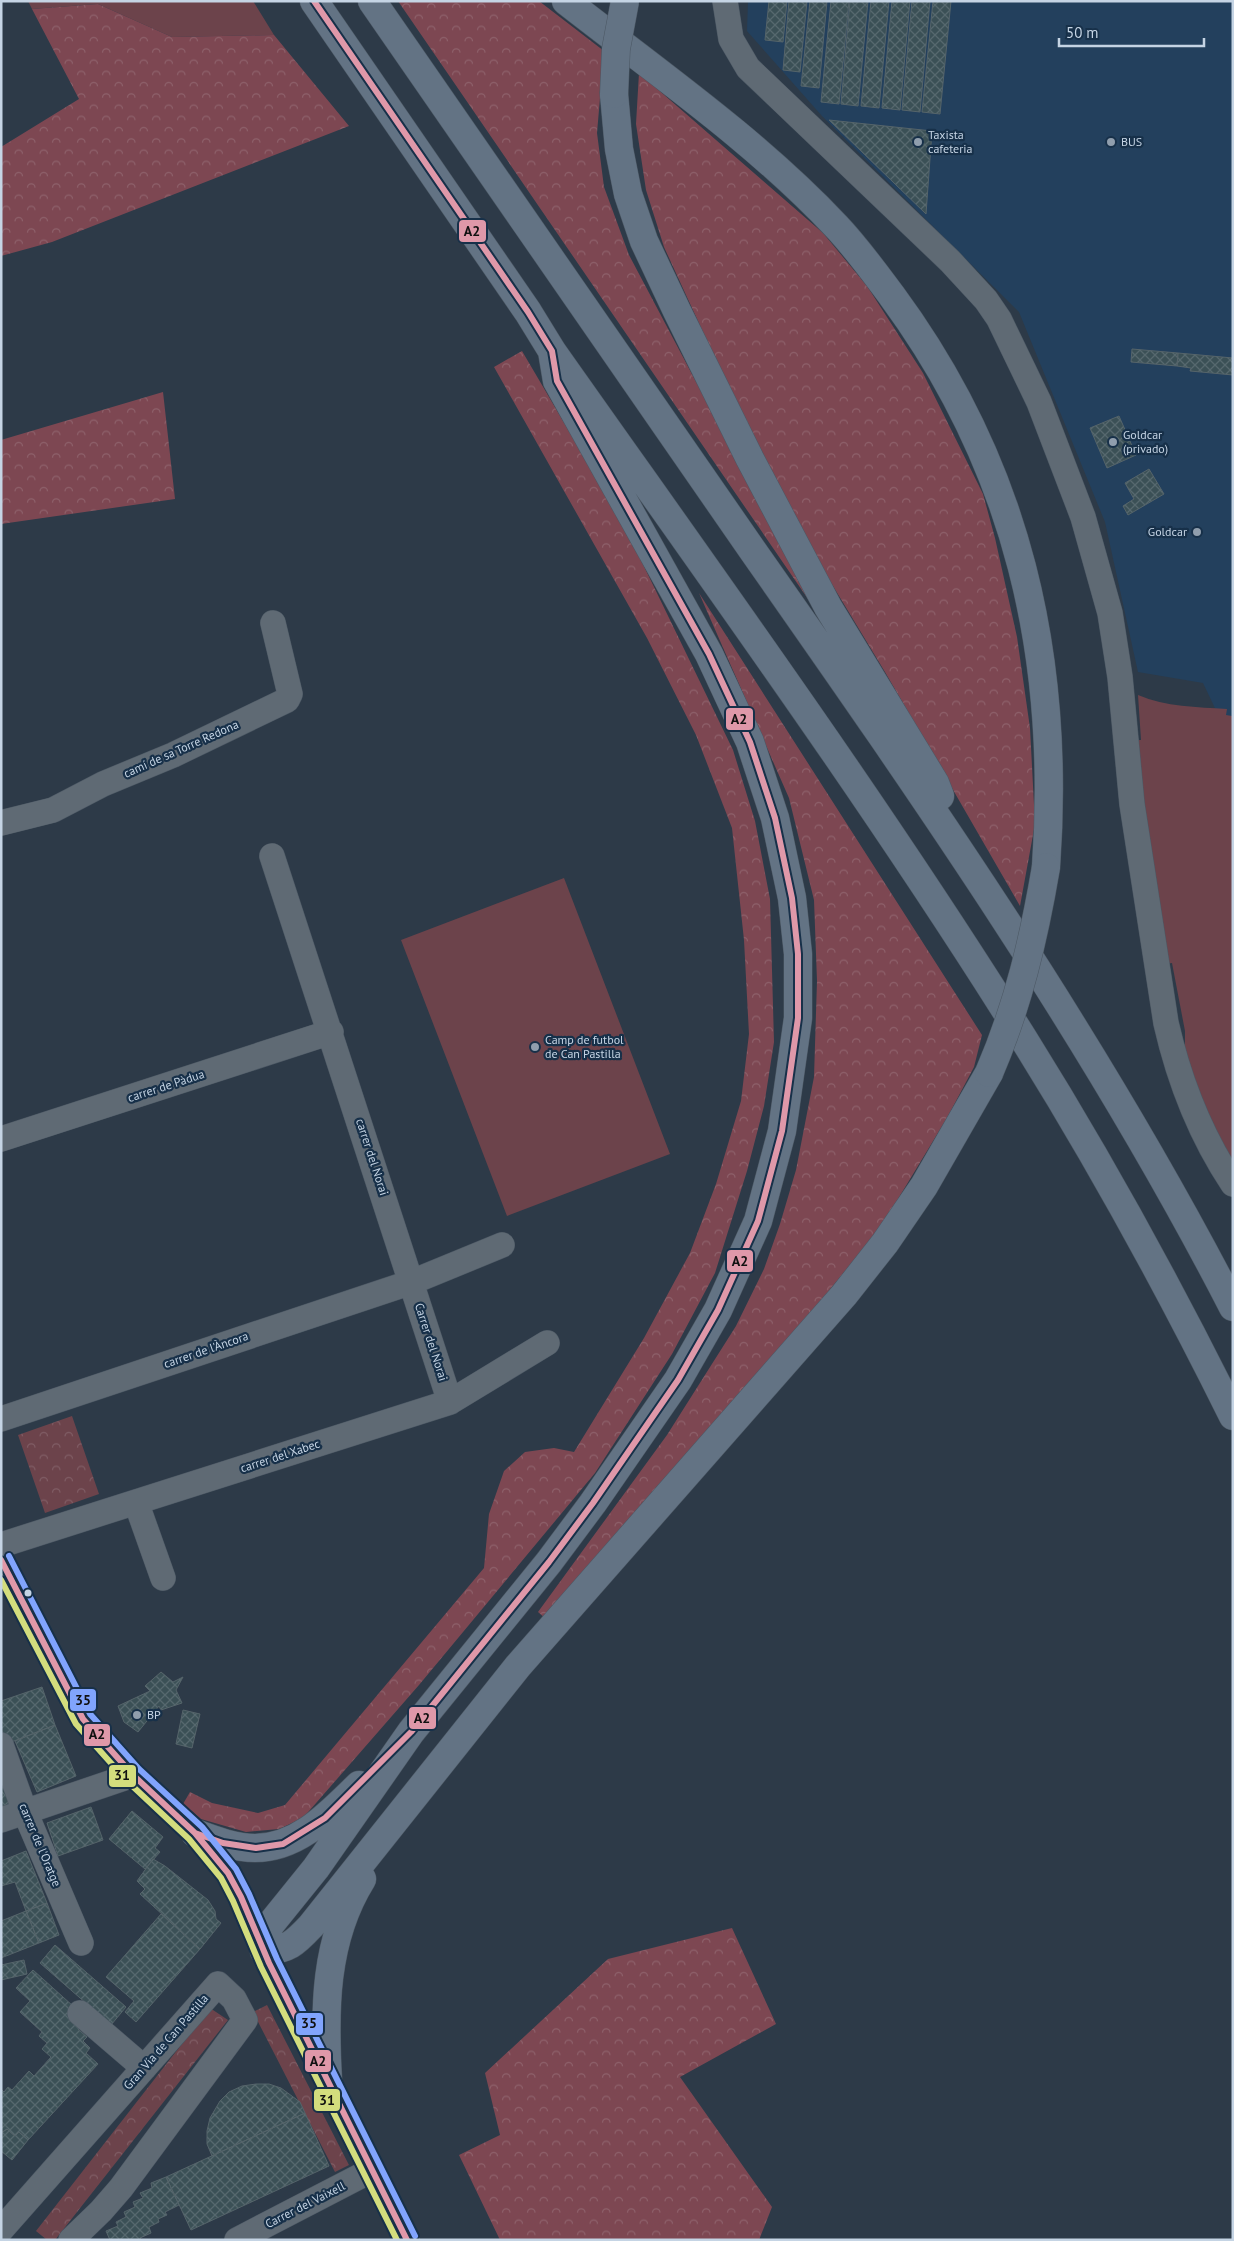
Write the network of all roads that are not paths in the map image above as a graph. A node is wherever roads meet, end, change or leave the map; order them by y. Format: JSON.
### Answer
{"nodes":[{"id":1,"x":314,"y":1,"type":"edge"},
{"id":2,"x":372,"y":1,"type":"edge"},
{"id":3,"x":566,"y":1,"type":"edge"},
{"id":4,"x":625,"y":1,"type":"edge"},
{"id":5,"x":725,"y":1,"type":"edge"},
{"id":6,"x":552,"y":351,"type":"junction"},
{"id":7,"x":274,"y":623,"type":"dead end"},
{"id":8,"x":1,"y":823,"type":"edge"},
{"id":9,"x":272,"y":856,"type":"dead end"},
{"id":10,"x":964,"y":857,"type":"junction"},
{"id":11,"x":332,"y":1032,"type":"junction"},
{"id":12,"x":1,"y":1139,"type":"edge"},
{"id":13,"x":1233,"y":1184,"type":"edge"},
{"id":14,"x":502,"y":1245,"type":"dead end"},
{"id":15,"x":412,"y":1282,"type":"junction"},
{"id":16,"x":1233,"y":1307,"type":"edge"},
{"id":17,"x":547,"y":1343,"type":"dead end"},
{"id":18,"x":450,"y":1402,"type":"junction"},
{"id":19,"x":1233,"y":1416,"type":"edge"},
{"id":20,"x":1,"y":1419,"type":"edge"},
{"id":21,"x":136,"y":1502,"type":"junction"},
{"id":22,"x":1,"y":1545,"type":"edge"},
{"id":23,"x":1,"y":1560,"type":"edge"},
{"id":24,"x":163,"y":1578,"type":"dead end"},
{"id":25,"x":411,"y":1732,"type":"junction"},
{"id":26,"x":1,"y":1745,"type":"edge"},
{"id":27,"x":133,"y":1775,"type":"junction"},
{"id":28,"x":416,"y":1793,"type":"junction"},
{"id":29,"x":25,"y":1812,"type":"junction"},
{"id":30,"x":1,"y":1820,"type":"edge"},
{"id":31,"x":195,"y":1833,"type":"junction"},
{"id":32,"x":81,"y":1943,"type":"dead end"},
{"id":33,"x":264,"y":1951,"type":"junction"},
{"id":34,"x":80,"y":2013,"type":"dead end"},
{"id":35,"x":144,"y":2068,"type":"junction"},
{"id":36,"x":328,"y":2080,"type":"junction"},
{"id":37,"x":372,"y":2170,"type":"junction"},
{"id":38,"x":17,"y":2211,"type":"junction"},
{"id":39,"x":1,"y":2230,"type":"edge"},
{"id":40,"x":19,"y":2240,"type":"edge"},
{"id":41,"x":71,"y":2240,"type":"edge"},
{"id":42,"x":237,"y":2240,"type":"edge"},
{"id":43,"x":407,"y":2240,"type":"edge"}],
"edges":[{"from":1,"to":6,"type":"highway"},
{"from":2,"to":10,"type":"highway"},
{"from":3,"to":28,"type":"highway","bridge":true},
{"from":4,"to":10,"type":"highway","bridge":true},
{"from":5,"to":13,"type":"street"},
{"from":6,"to":19,"type":"highway"},
{"from":6,"to":25,"type":"highway"},
{"from":7,"to":8,"type":"street","name":"camí de sa Torre Redona"},
{"from":9,"to":11,"type":"street","name":"carrer del Norai"},
{"from":10,"to":16,"type":"highway"},
{"from":11,"to":12,"type":"street","name":"carrer de Pàdua"},
{"from":11,"to":15,"type":"street","name":"carrer del Norai"},
{"from":14,"to":15,"type":"street","name":"carrer de l'Àncora"},
{"from":15,"to":18,"type":"street","name":"Carrer del Norai"},
{"from":15,"to":20,"type":"street","name":"carrer de l'Àncora"},
{"from":17,"to":18,"type":"street","name":"carrer del Xabec"},
{"from":18,"to":21,"type":"street","name":"carrer del Xabec"},
{"from":21,"to":22,"type":"street","name":"carrer del Xabec"},
{"from":21,"to":24,"type":"street"},
{"from":23,"to":27,"type":"street"},
{"from":25,"to":31,"type":"highway"},
{"from":25,"to":33,"type":"highway"},
{"from":26,"to":29,"type":"street","name":"carrer de l'Oratge"},
{"from":27,"to":29,"type":"street"},
{"from":27,"to":31,"type":"street"},
{"from":28,"to":33,"type":"highway"},
{"from":28,"to":36,"type":"highway"},
{"from":29,"to":30,"type":"street"},
{"from":29,"to":32,"type":"street","name":"carrer de l'Oratge"},
{"from":31,"to":33,"type":"street"},
{"from":33,"to":36,"type":"street"},
{"from":34,"to":35,"type":"street"},
{"from":35,"to":38,"type":"street","name":"Gran Via de Can Pastilla"},
{"from":35,"to":41,"type":"street","name":"Gran Via de Can Pastilla"},
{"from":36,"to":37,"type":"street"},
{"from":37,"to":42,"type":"street","name":"Carrer del Vaixell"},
{"from":37,"to":43,"type":"street"},
{"from":38,"to":39,"type":"street","name":"Gran Via de Can Pastilla"},
{"from":38,"to":40,"type":"street"}]}
